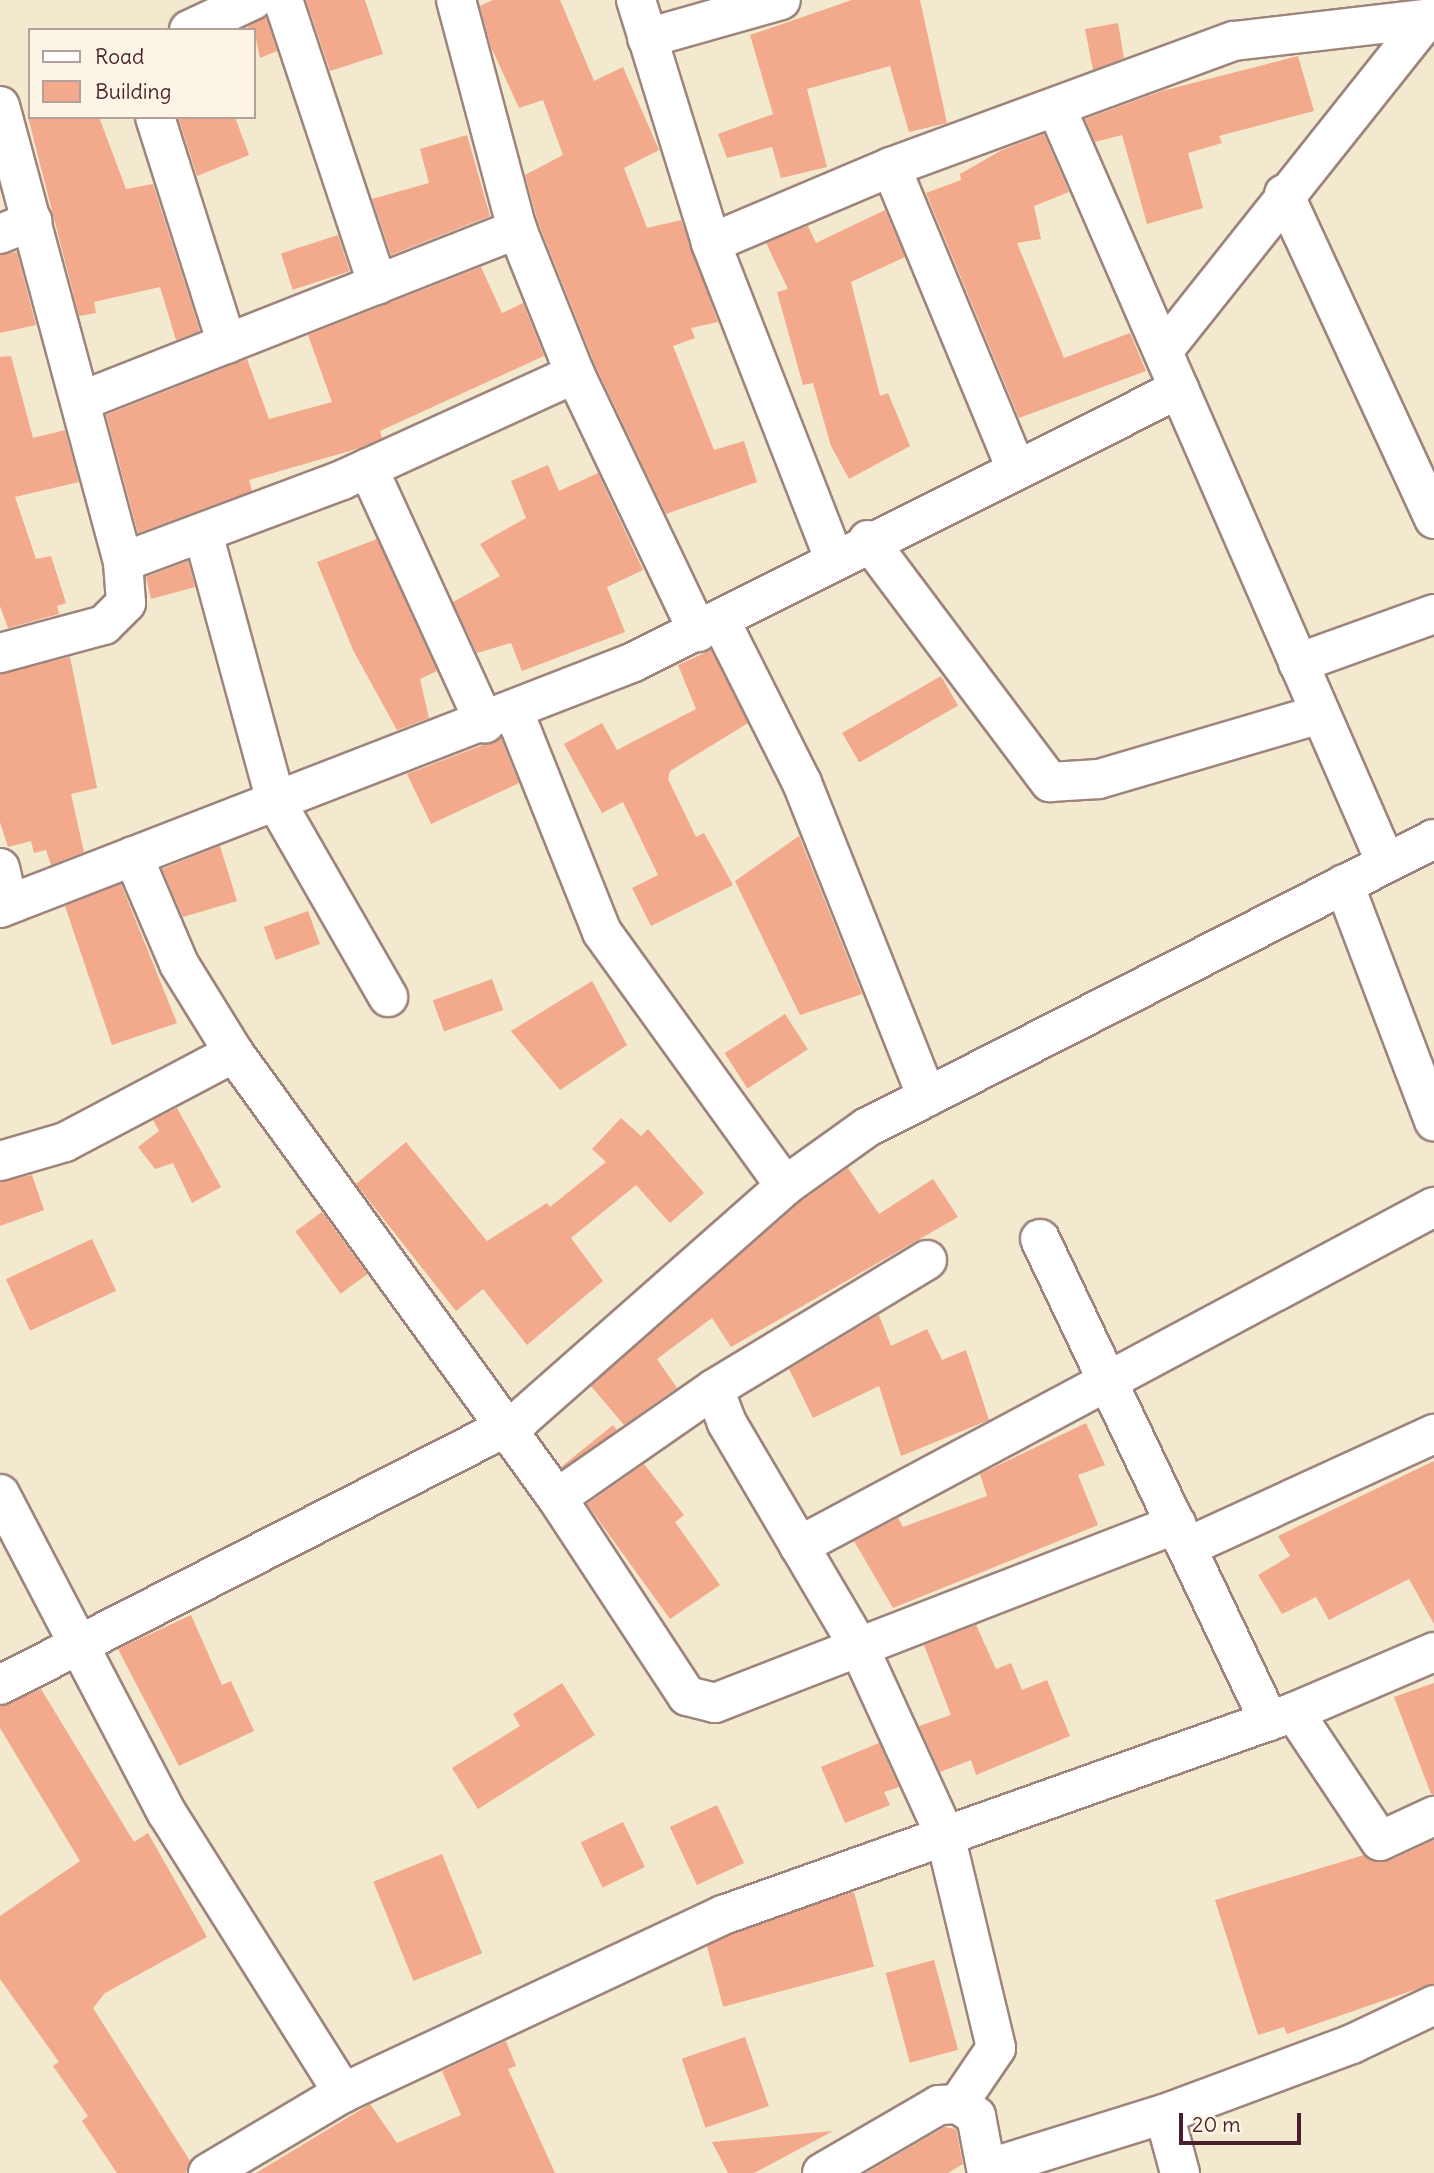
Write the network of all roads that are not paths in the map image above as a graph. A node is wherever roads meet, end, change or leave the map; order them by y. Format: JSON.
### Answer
{"nodes":[{"id":1,"x":253,"y":0,"type":"edge"},
{"id":2,"x":283,"y":0,"type":"edge"},
{"id":3,"x":456,"y":0,"type":"edge"},
{"id":4,"x":636,"y":0,"type":"edge"},
{"id":5,"x":781,"y":0,"type":"edge"},
{"id":6,"x":1430,"y":19,"type":"edge"},
{"id":7,"x":193,"y":28,"type":"edge"},
{"id":8,"x":647,"y":38,"type":"junction"},
{"id":9,"x":0,"y":106,"type":"edge"},
{"id":10,"x":1056,"y":107,"type":"junction"},
{"id":11,"x":156,"y":119,"type":"edge"},
{"id":12,"x":891,"y":167,"type":"junction"},
{"id":13,"x":1284,"y":194,"type":"junction"},
{"id":14,"x":17,"y":228,"type":"edge"},
{"id":15,"x":517,"y":229,"type":"junction"},
{"id":16,"x":711,"y":243,"type":"junction"},
{"id":17,"x":378,"y":285,"type":"junction"},
{"id":18,"x":227,"y":344,"type":"junction"},
{"id":19,"x":1163,"y":351,"type":"junction"},
{"id":20,"x":575,"y":374,"type":"junction"},
{"id":21,"x":1179,"y":389,"type":"junction"},
{"id":22,"x":81,"y":401,"type":"junction"},
{"id":23,"x":1015,"y":467,"type":"junction"},
{"id":24,"x":368,"y":468,"type":"junction"},
{"id":25,"x":1434,"y":519,"type":"edge"},
{"id":26,"x":203,"y":533,"type":"junction"},
{"id":27,"x":868,"y":540,"type":"junction"},
{"id":28,"x":834,"y":558,"type":"junction"},
{"id":29,"x":123,"y":562,"type":"junction"},
{"id":30,"x":1434,"y":614,"type":"edge"},
{"id":31,"x":709,"y":626,"type":"junction"},
{"id":32,"x":0,"y":653,"type":"edge"},
{"id":33,"x":1298,"y":663,"type":"junction"},
{"id":34,"x":1320,"y":714,"type":"junction"},
{"id":35,"x":499,"y":718,"type":"junction"},
{"id":36,"x":276,"y":802,"type":"junction"},
{"id":37,"x":1434,"y":839,"type":"edge"},
{"id":38,"x":133,"y":856,"type":"junction"},
{"id":39,"x":1386,"y":863,"type":"junction"},
{"id":40,"x":1345,"y":884,"type":"junction"},
{"id":41,"x":3,"y":893,"type":"edge"},
{"id":42,"x":388,"y":996,"type":"dead end"},
{"id":43,"x":234,"y":1053,"type":"junction"},
{"id":44,"x":927,"y":1097,"type":"junction"},
{"id":45,"x":1434,"y":1121,"type":"edge"},
{"id":46,"x":0,"y":1161,"type":"edge"},
{"id":47,"x":785,"y":1186,"type":"junction"},
{"id":48,"x":1434,"y":1207,"type":"edge"},
{"id":49,"x":1040,"y":1239,"type":"dead end"},
{"id":50,"x":927,"y":1261,"type":"dead end"},
{"id":51,"x":1107,"y":1379,"type":"junction"},
{"id":52,"x":714,"y":1389,"type":"junction"},
{"id":53,"x":502,"y":1429,"type":"junction"},
{"id":54,"x":1434,"y":1434,"type":"edge"},
{"id":55,"x":557,"y":1498,"type":"junction"},
{"id":56,"x":1,"y":1499,"type":"edge"},
{"id":57,"x":1182,"y":1536,"type":"junction"},
{"id":58,"x":799,"y":1546,"type":"junction"},
{"id":59,"x":858,"y":1644,"type":"junction"},
{"id":60,"x":78,"y":1646,"type":"junction"},
{"id":61,"x":1434,"y":1652,"type":"edge"},
{"id":62,"x":0,"y":1685,"type":"edge"},
{"id":63,"x":1282,"y":1716,"type":"junction"},
{"id":64,"x":1434,"y":1816,"type":"edge"},
{"id":65,"x":945,"y":1835,"type":"junction"},
{"id":66,"x":1434,"y":2006,"type":"edge"},
{"id":67,"x":343,"y":2093,"type":"junction"},
{"id":68,"x":958,"y":2104,"type":"junction"},
{"id":69,"x":1164,"y":2114,"type":"junction"},
{"id":70,"x":987,"y":2171,"type":"edge"},
{"id":71,"x":208,"y":2173,"type":"edge"},
{"id":72,"x":822,"y":2173,"type":"edge"},
{"id":73,"x":1180,"y":2173,"type":"edge"}],
"edges":[{"from":1,"to":7,"type":"street"},
{"from":2,"to":17,"type":"street"},
{"from":3,"to":15,"type":"street"},
{"from":4,"to":8,"type":"street"},
{"from":5,"to":8,"type":"street"},
{"from":6,"to":10,"type":"street"},
{"from":6,"to":13,"type":"street"},
{"from":8,"to":16,"type":"street"},
{"from":9,"to":14,"type":"street"},
{"from":10,"to":12,"type":"street"},
{"from":10,"to":19,"type":"street"},
{"from":11,"to":18,"type":"street"},
{"from":12,"to":16,"type":"street"},
{"from":12,"to":23,"type":"street"},
{"from":13,"to":19,"type":"street"},
{"from":13,"to":25,"type":"street"},
{"from":14,"to":22,"type":"street"},
{"from":15,"to":17,"type":"street"},
{"from":15,"to":20,"type":"street"},
{"from":16,"to":28,"type":"street"},
{"from":17,"to":18,"type":"street"},
{"from":18,"to":22,"type":"street"},
{"from":19,"to":21,"type":"street"},
{"from":20,"to":24,"type":"street"},
{"from":20,"to":31,"type":"street"},
{"from":21,"to":23,"type":"street"},
{"from":21,"to":33,"type":"street"},
{"from":22,"to":29,"type":"street"},
{"from":23,"to":27,"type":"street"},
{"from":24,"to":26,"type":"street"},
{"from":24,"to":35,"type":"street"},
{"from":26,"to":29,"type":"street"},
{"from":26,"to":36,"type":"street"},
{"from":27,"to":28,"type":"street"},
{"from":27,"to":34,"type":"street"},
{"from":28,"to":31,"type":"street"},
{"from":29,"to":32,"type":"street"},
{"from":30,"to":33,"type":"street"},
{"from":31,"to":35,"type":"street"},
{"from":31,"to":44,"type":"street"},
{"from":33,"to":34,"type":"street"},
{"from":34,"to":39,"type":"street"},
{"from":35,"to":36,"type":"street"},
{"from":35,"to":47,"type":"street"},
{"from":36,"to":38,"type":"street"},
{"from":36,"to":42,"type":"street"},
{"from":37,"to":39,"type":"street"},
{"from":38,"to":41,"type":"street"},
{"from":38,"to":43,"type":"street"},
{"from":39,"to":40,"type":"street"},
{"from":40,"to":44,"type":"street"},
{"from":40,"to":45,"type":"street"},
{"from":43,"to":46,"type":"street"},
{"from":43,"to":53,"type":"street"},
{"from":44,"to":47,"type":"street"},
{"from":47,"to":53,"type":"street"},
{"from":48,"to":51,"type":"street"},
{"from":49,"to":51,"type":"street"},
{"from":50,"to":52,"type":"street"},
{"from":51,"to":57,"type":"street"},
{"from":51,"to":58,"type":"street"},
{"from":52,"to":55,"type":"street"},
{"from":52,"to":58,"type":"street"},
{"from":53,"to":55,"type":"street"},
{"from":53,"to":60,"type":"street"},
{"from":54,"to":57,"type":"street"},
{"from":55,"to":59,"type":"street"},
{"from":56,"to":60,"type":"street"},
{"from":57,"to":59,"type":"street"},
{"from":57,"to":63,"type":"street"},
{"from":58,"to":59,"type":"street"},
{"from":59,"to":65,"type":"street"},
{"from":60,"to":62,"type":"street"},
{"from":60,"to":67,"type":"street"},
{"from":61,"to":63,"type":"street"},
{"from":63,"to":64,"type":"street"},
{"from":63,"to":65,"type":"street"},
{"from":65,"to":67,"type":"street"},
{"from":65,"to":68,"type":"street"},
{"from":66,"to":69,"type":"street"},
{"from":67,"to":71,"type":"street"},
{"from":68,"to":70,"type":"street"},
{"from":68,"to":72,"type":"street"},
{"from":69,"to":70,"type":"street"},
{"from":69,"to":73,"type":"street"}]}
